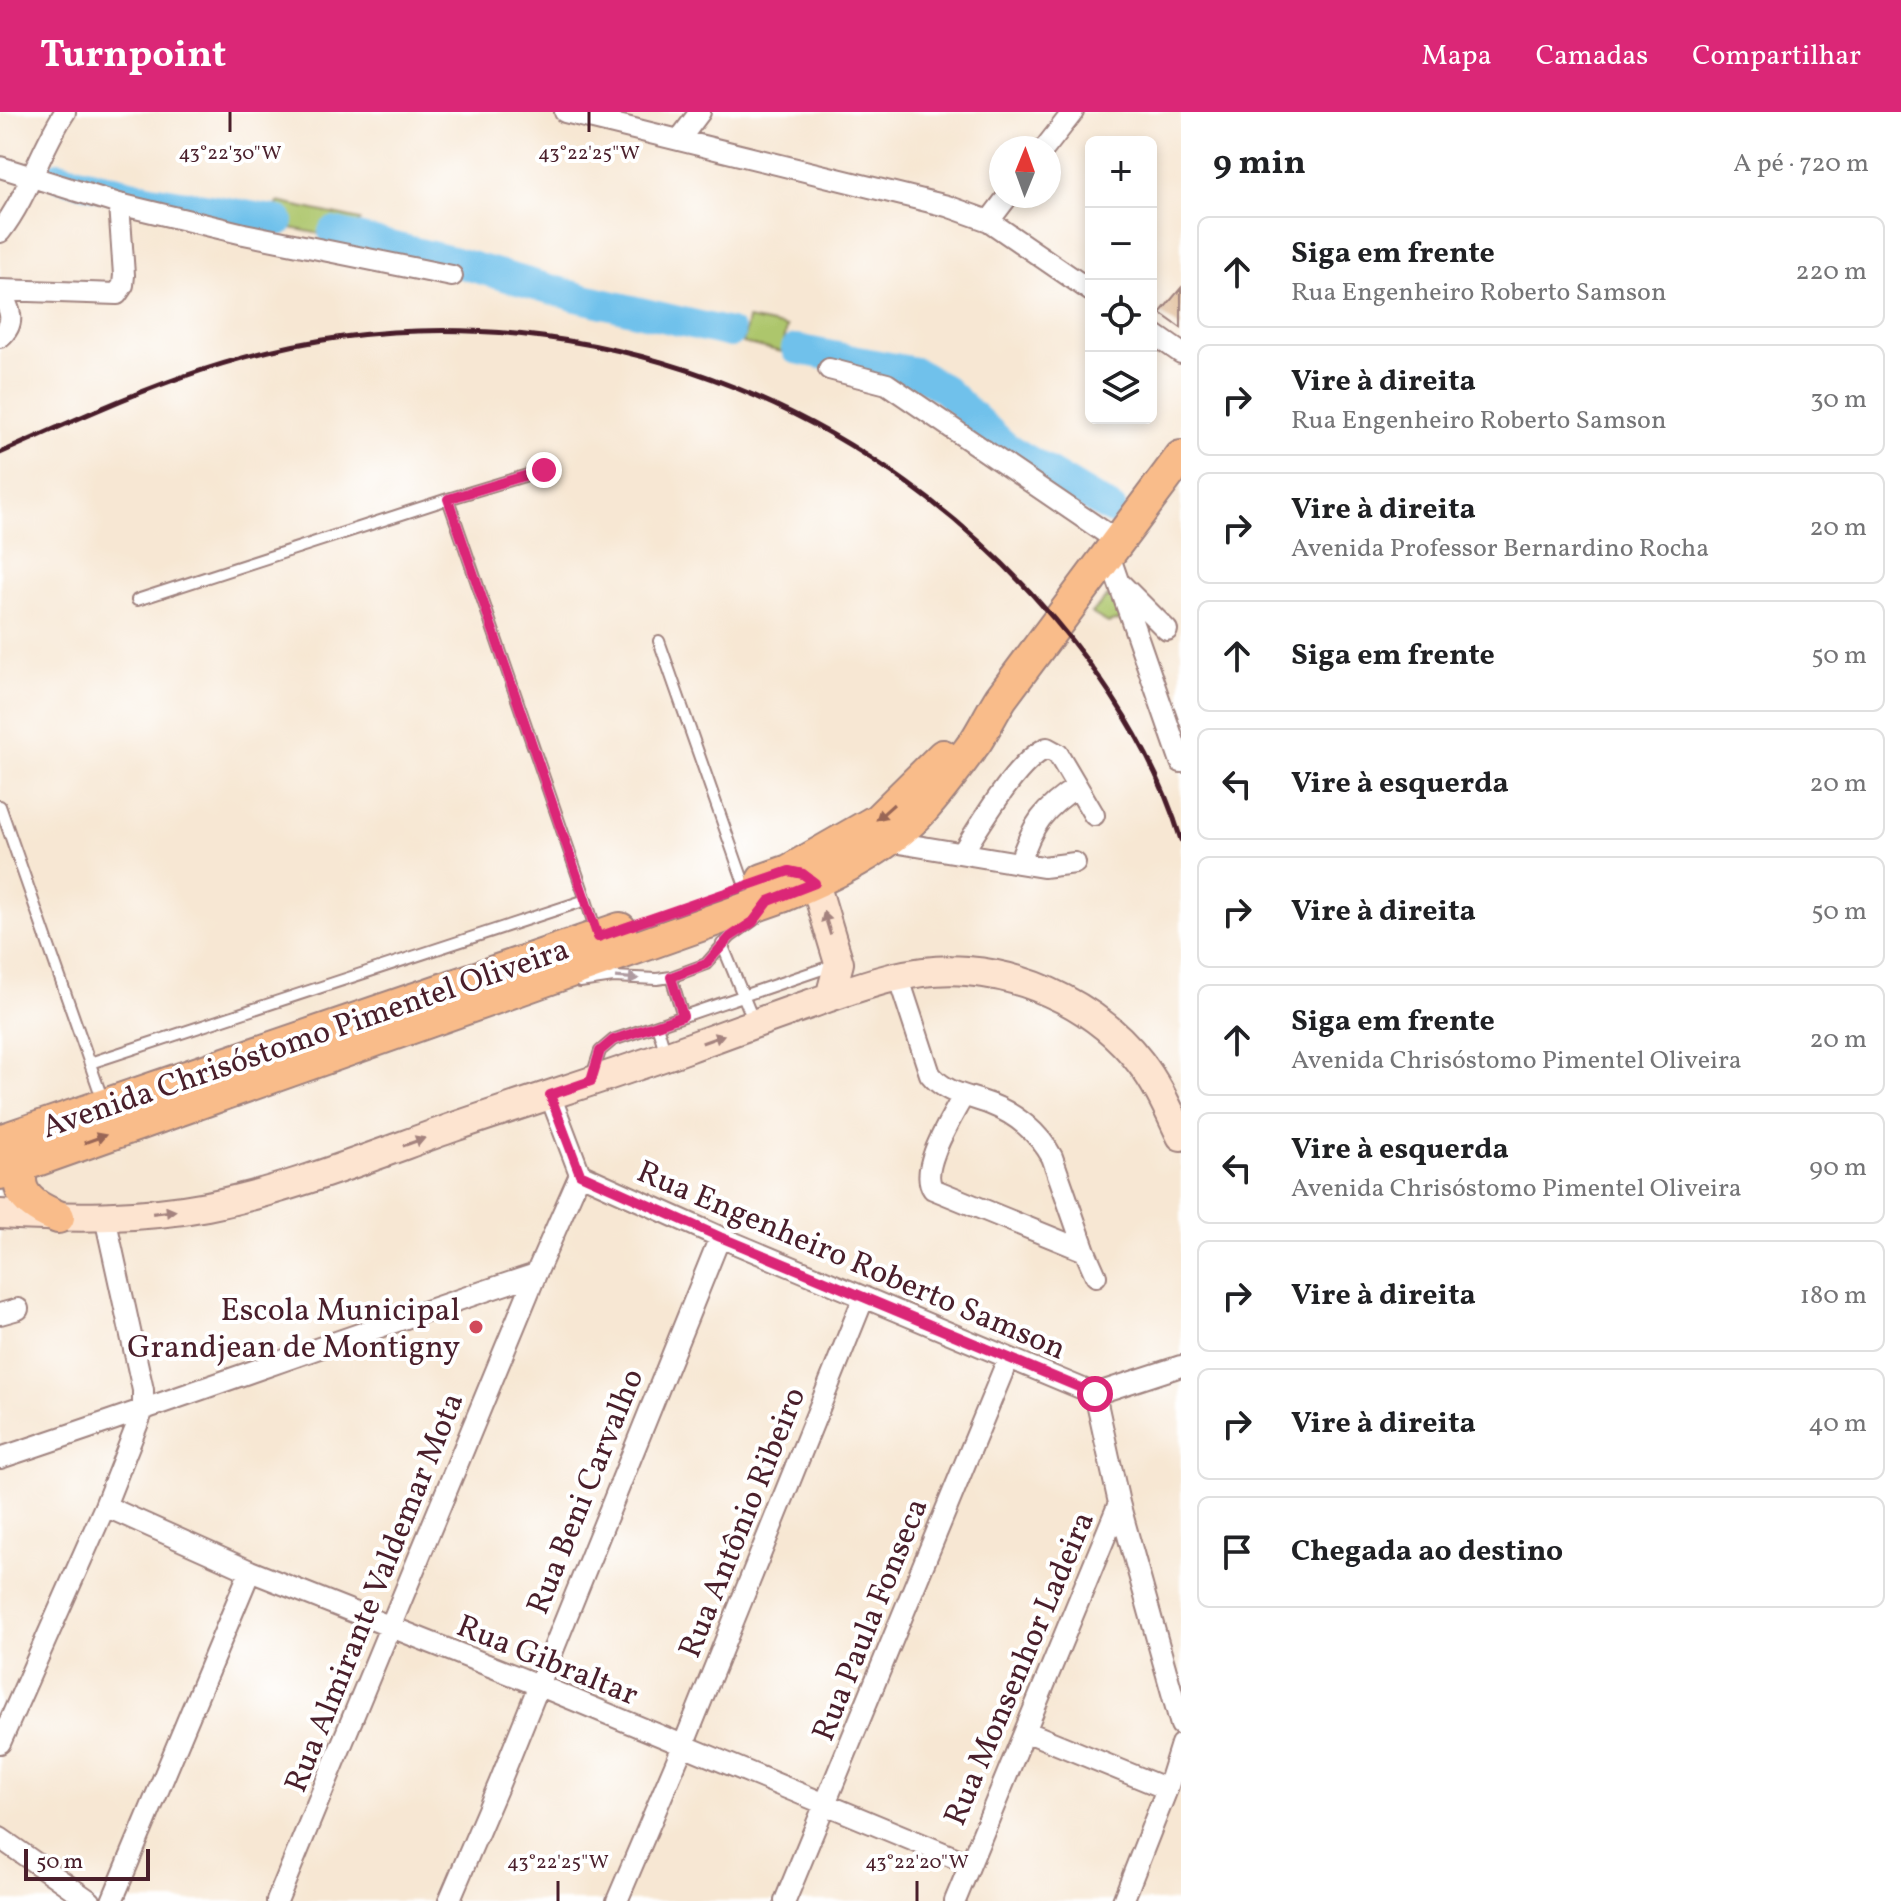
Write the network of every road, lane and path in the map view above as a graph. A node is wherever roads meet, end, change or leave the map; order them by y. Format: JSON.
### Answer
{"nodes":[{"id":1,"x":65,"y":112,"type":"edge"},
{"id":2,"x":565,"y":112,"type":"edge"},
{"id":3,"x":700,"y":112,"type":"edge"},
{"id":4,"x":1073,"y":112,"type":"edge"},
{"id":5,"x":1054,"y":136,"type":"edge"},
{"id":6,"x":679,"y":140,"type":"junction"},
{"id":7,"x":0,"y":167,"type":"edge"},
{"id":8,"x":31,"y":177,"type":"junction"},
{"id":9,"x":119,"y":204,"type":"junction"},
{"id":10,"x":999,"y":208,"type":"edge"},
{"id":11,"x":989,"y":221,"type":"junction"},
{"id":12,"x":0,"y":232,"type":"edge"},
{"id":13,"x":452,"y":276,"type":"dead end"},
{"id":14,"x":1085,"y":287,"type":"edge"},
{"id":15,"x":0,"y":291,"type":"edge"},
{"id":16,"x":1157,"y":336,"type":"edge"},
{"id":17,"x":0,"y":337,"type":"edge"},
{"id":18,"x":1181,"y":353,"type":"edge"},
{"id":19,"x":829,"y":369,"type":"dead end"},
{"id":20,"x":1181,"y":457,"type":"edge"},
{"id":21,"x":544,"y":470,"type":"dead end"},
{"id":22,"x":448,"y":499,"type":"junction"},
{"id":23,"x":1116,"y":552,"type":"junction"},
{"id":24,"x":137,"y":600,"type":"dead end"},
{"id":25,"x":1167,"y":630,"type":"dead end"},
{"id":26,"x":659,"y":641,"type":"dead end"},
{"id":27,"x":997,"y":704,"type":"junction"},
{"id":28,"x":1181,"y":762,"type":"edge"},
{"id":29,"x":1077,"y":787,"type":"junction"},
{"id":30,"x":0,"y":806,"type":"edge"},
{"id":31,"x":1094,"y":815,"type":"dead end"},
{"id":32,"x":887,"y":841,"type":"junction"},
{"id":33,"x":962,"y":853,"type":"junction"},
{"id":34,"x":1020,"y":862,"type":"junction"},
{"id":35,"x":1075,"y":863,"type":"dead end"},
{"id":36,"x":802,"y":877,"type":"junction"},
{"id":37,"x":757,"y":893,"type":"junction"},
{"id":38,"x":586,"y":900,"type":"junction"},
{"id":39,"x":598,"y":937,"type":"junction"},
{"id":40,"x":722,"y":944,"type":"junction"},
{"id":41,"x":839,"y":963,"type":"junction"},
{"id":42,"x":551,"y":977,"type":"junction"},
{"id":43,"x":671,"y":977,"type":"junction"},
{"id":44,"x":886,"y":980,"type":"junction"},
{"id":45,"x":745,"y":996,"type":"junction"},
{"id":46,"x":830,"y":997,"type":"junction"},
{"id":47,"x":683,"y":1016,"type":"junction"},
{"id":48,"x":755,"y":1023,"type":"junction"},
{"id":49,"x":657,"y":1025,"type":"junction"},
{"id":50,"x":667,"y":1055,"type":"junction"},
{"id":51,"x":90,"y":1063,"type":"junction"},
{"id":52,"x":591,"y":1081,"type":"junction"},
{"id":53,"x":550,"y":1095,"type":"junction"},
{"id":54,"x":963,"y":1096,"type":"junction"},
{"id":55,"x":96,"y":1110,"type":"junction"},
{"id":56,"x":1181,"y":1136,"type":"edge"},
{"id":57,"x":0,"y":1141,"type":"edge"},
{"id":58,"x":11,"y":1169,"type":"edge"},
{"id":59,"x":580,"y":1174,"type":"junction"},
{"id":60,"x":0,"y":1214,"type":"edge"},
{"id":61,"x":58,"y":1217,"type":"junction"},
{"id":62,"x":105,"y":1217,"type":"junction"},
{"id":63,"x":720,"y":1237,"type":"junction"},
{"id":64,"x":1085,"y":1251,"type":"junction"},
{"id":65,"x":536,"y":1274,"type":"junction"},
{"id":66,"x":1096,"y":1276,"type":"dead end"},
{"id":67,"x":864,"y":1297,"type":"junction"},
{"id":68,"x":1008,"y":1359,"type":"junction"},
{"id":69,"x":1181,"y":1366,"type":"edge"},
{"id":70,"x":1095,"y":1394,"type":"junction"},
{"id":71,"x":143,"y":1410,"type":"junction"},
{"id":72,"x":0,"y":1458,"type":"edge"},
{"id":73,"x":1119,"y":1503,"type":"junction"},
{"id":74,"x":105,"y":1506,"type":"junction"},
{"id":75,"x":250,"y":1571,"type":"junction"},
{"id":76,"x":390,"y":1629,"type":"junction"},
{"id":77,"x":538,"y":1685,"type":"junction"},
{"id":78,"x":1181,"y":1725,"type":"edge"},
{"id":79,"x":1025,"y":1731,"type":"junction"},
{"id":80,"x":0,"y":1743,"type":"edge"},
{"id":81,"x":1181,"y":1744,"type":"edge"},
{"id":82,"x":683,"y":1746,"type":"junction"},
{"id":83,"x":1167,"y":1789,"type":"junction"},
{"id":84,"x":825,"y":1805,"type":"junction"},
{"id":85,"x":0,"y":1838,"type":"edge"},
{"id":86,"x":970,"y":1864,"type":"junction"},
{"id":87,"x":90,"y":1901,"type":"edge"},
{"id":88,"x":112,"y":1901,"type":"edge"},
{"id":89,"x":277,"y":1901,"type":"edge"},
{"id":90,"x":449,"y":1901,"type":"edge"},
{"id":91,"x":617,"y":1901,"type":"edge"},
{"id":92,"x":785,"y":1901,"type":"edge"},
{"id":93,"x":955,"y":1901,"type":"edge"},
{"id":94,"x":1123,"y":1901,"type":"edge"}],
"edges":[{"from":1,"to":8,"type":"street"},
{"from":2,"to":6,"type":"street"},
{"from":3,"to":6,"type":"street"},
{"from":4,"to":5,"type":"street"},
{"from":6,"to":11,"type":"street"},
{"from":7,"to":8,"type":"street"},
{"from":8,"to":9,"type":"street"},
{"from":8,"to":12,"type":"street"},
{"from":9,"to":13,"type":"street"},
{"from":9,"to":15,"type":"street"},
{"from":10,"to":11,"type":"street"},
{"from":11,"to":14,"type":"street"},
{"from":15,"to":17,"type":"street"},
{"from":16,"to":18,"type":"street"},
{"from":19,"to":23,"type":"street"},
{"from":20,"to":23,"type":"main road"},
{"from":21,"to":22,"type":"lane"},
{"from":22,"to":24,"type":"lane"},
{"from":22,"to":38,"type":"lane"},
{"from":23,"to":25,"type":"street"},
{"from":23,"to":27,"type":"main road"},
{"from":23,"to":28,"type":"street"},
{"from":26,"to":37,"type":"lane"},
{"from":27,"to":32,"type":"main road","name":"Avenida Chrisóstomo Pimentel Oliveira"},
{"from":27,"to":36,"type":"main road","name":"Avenida Chrisóstomo Pimentel Oliveira","one_way":true},
{"from":29,"to":31,"type":"street"},
{"from":29,"to":33,"type":"street"},
{"from":29,"to":34,"type":"street"},
{"from":30,"to":51,"type":"lane"},
{"from":32,"to":33,"type":"street"},
{"from":32,"to":36,"type":"main road","name":"Avenida Chrisóstomo Pimentel Oliveira"},
{"from":33,"to":34,"type":"street"},
{"from":34,"to":35,"type":"street"},
{"from":36,"to":37,"type":"main road","name":"Avenida Chrisóstomo Pimentel Oliveira"},
{"from":41,"to":36,"type":"main road","one_way":true},
{"from":37,"to":39,"type":"main road","name":"Avenida Chrisóstomo Pimentel Oliveira"},
{"from":37,"to":40,"type":"lane"},
{"from":37,"to":42,"type":"main road","name":"Avenida Chrisóstomo Pimentel Oliveira"},
{"from":38,"to":39,"type":"lane"},
{"from":38,"to":51,"type":"lane"},
{"from":39,"to":55,"type":"main road","name":"Avenida Chrisóstomo Pimentel Oliveira"},
{"from":40,"to":43,"type":"lane"},
{"from":40,"to":45,"type":"lane"},
{"from":41,"to":44,"type":"main road"},
{"from":41,"to":45,"type":"lane"},
{"from":41,"to":46,"type":"main road"},
{"from":42,"to":43,"type":"lane","one_way":true},
{"from":58,"to":42,"type":"main road","name":"Avenida Chrisóstomo Pimentel Oliveira","one_way":true},
{"from":43,"to":47,"type":"lane"},
{"from":44,"to":46,"type":"main road"},
{"from":44,"to":54,"type":"street"},
{"from":44,"to":56,"type":"main road"},
{"from":45,"to":47,"type":"lane"},
{"from":45,"to":48,"type":"lane"},
{"from":46,"to":48,"type":"main road"},
{"from":47,"to":49,"type":"lane"},
{"from":50,"to":48,"type":"main road","one_way":true},
{"from":49,"to":50,"type":"lane"},
{"from":49,"to":52,"type":"lane"},
{"from":50,"to":52,"type":"main road"},
{"from":51,"to":55,"type":"lane"},
{"from":52,"to":53,"type":"main road"},
{"from":53,"to":59,"type":"street"},
{"from":62,"to":53,"type":"main road","one_way":true},
{"from":54,"to":64,"type":"street"},
{"from":54,"to":64,"type":"street"},
{"from":55,"to":57,"type":"main road","name":"Avenida Chrisóstomo Pimentel Oliveira"},
{"from":55,"to":58,"type":"main road"},
{"from":58,"to":61,"type":"main road"},
{"from":59,"to":63,"type":"street","name":"Rua Engenheiro Roberto Samson"},
{"from":59,"to":65,"type":"street","name":"Rua Almirante Valdemar Mota"},
{"from":60,"to":61,"type":"main road"},
{"from":61,"to":62,"type":"main road"},
{"from":62,"to":71,"type":"street"},
{"from":63,"to":67,"type":"street","name":"Rua Engenheiro Roberto Samson"},
{"from":63,"to":77,"type":"street","name":"Rua Beni Carvalho"},
{"from":64,"to":66,"type":"street"},
{"from":65,"to":71,"type":"street"},
{"from":65,"to":76,"type":"street","name":"Rua Almirante Valdemar Mota"},
{"from":67,"to":68,"type":"street","name":"Rua Engenheiro Roberto Samson"},
{"from":67,"to":82,"type":"street","name":"Rua Antônio Ribeiro"},
{"from":68,"to":70,"type":"street","name":"Rua Engenheiro Roberto Samson"},
{"from":68,"to":84,"type":"street","name":"Rua Paula Fonseca"},
{"from":69,"to":70,"type":"street","name":"Rua Engenheiro Roberto Samson"},
{"from":70,"to":73,"type":"street"},
{"from":71,"to":72,"type":"street"},
{"from":71,"to":74,"type":"street"},
{"from":73,"to":78,"type":"street"},
{"from":73,"to":79,"type":"street","name":"Rua Monsenhor Ladeira"},
{"from":74,"to":75,"type":"street","name":"Rua Gibraltar"},
{"from":74,"to":80,"type":"street"},
{"from":75,"to":76,"type":"street","name":"Rua Gibraltar"},
{"from":75,"to":88,"type":"street"},
{"from":76,"to":77,"type":"street","name":"Rua Gibraltar"},
{"from":76,"to":89,"type":"street","name":"Rua Almirante Valdemar Mota"},
{"from":77,"to":82,"type":"street","name":"Rua Gibraltar"},
{"from":77,"to":90,"type":"street","name":"Rua Beni Carvalho"},
{"from":79,"to":83,"type":"street"},
{"from":79,"to":86,"type":"street","name":"Rua Monsenhor Ladeira"},
{"from":81,"to":83,"type":"street"},
{"from":82,"to":84,"type":"street","name":"Rua Gibraltar"},
{"from":82,"to":91,"type":"street","name":"Rua Antônio Ribeiro"},
{"from":83,"to":94,"type":"street"},
{"from":84,"to":86,"type":"street","name":"Rua Gibraltar"},
{"from":84,"to":92,"type":"street","name":"Rua Paula Fonseca"},
{"from":85,"to":87,"type":"street"},
{"from":86,"to":93,"type":"street","name":"Rua Monsenhor Ladeira"}]}
